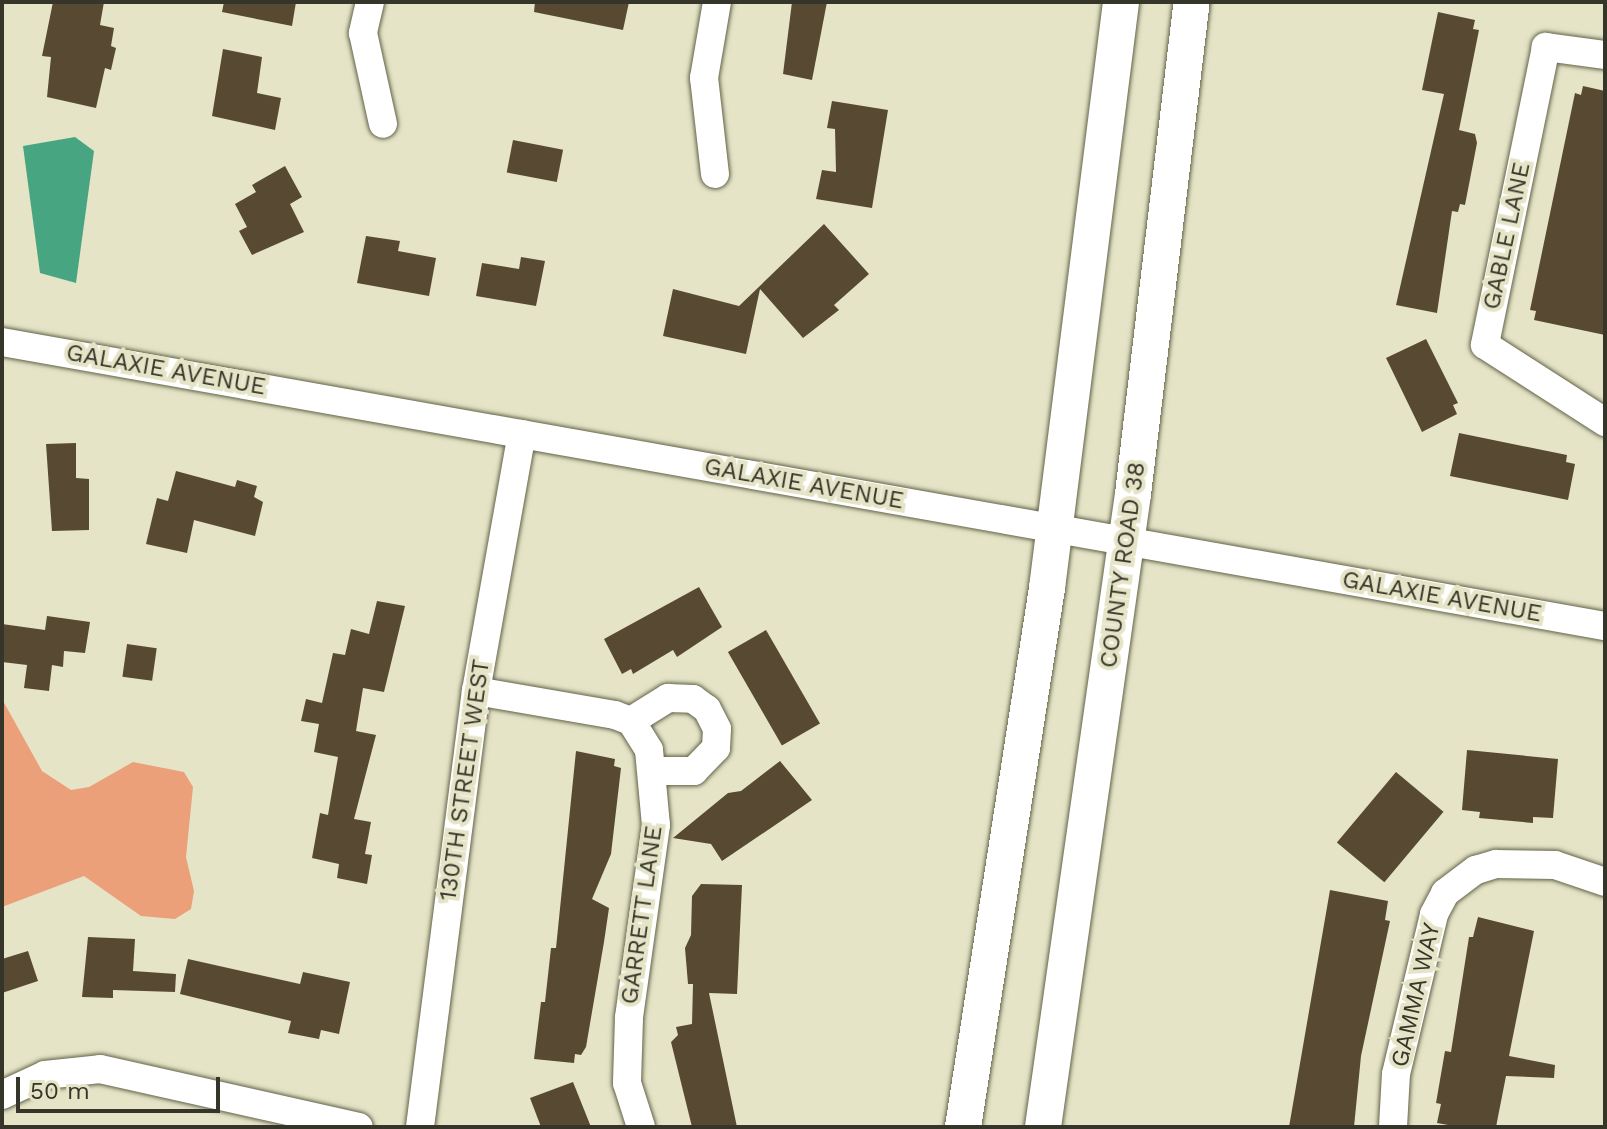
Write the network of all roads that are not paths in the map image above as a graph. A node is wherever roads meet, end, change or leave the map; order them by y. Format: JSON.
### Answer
{"nodes":[{"id":1,"x":370,"y":2,"type":"edge"},
{"id":2,"x":717,"y":2,"type":"edge"},
{"id":3,"x":1121,"y":2,"type":"edge"},
{"id":4,"x":1192,"y":2,"type":"edge"},
{"id":5,"x":1605,"y":55,"type":"edge"},
{"id":6,"x":383,"y":124,"type":"dead end"},
{"id":7,"x":715,"y":174,"type":"dead end"},
{"id":8,"x":2,"y":342,"type":"edge"},
{"id":9,"x":1605,"y":422,"type":"edge"},
{"id":10,"x":522,"y":434,"type":"junction"},
{"id":11,"x":1054,"y":528,"type":"junction"},
{"id":12,"x":1125,"y":541,"type":"junction"},
{"id":13,"x":1605,"y":626,"type":"edge"},
{"id":14,"x":476,"y":691,"type":"junction"},
{"id":15,"x":631,"y":721,"type":"junction"},
{"id":16,"x":654,"y":771,"type":"junction"},
{"id":17,"x":1605,"y":882,"type":"edge"},
{"id":18,"x":2,"y":1095,"type":"edge"},
{"id":19,"x":359,"y":1127,"type":"edge"},
{"id":20,"x":420,"y":1127,"type":"edge"},
{"id":21,"x":641,"y":1127,"type":"edge"},
{"id":22,"x":963,"y":1127,"type":"edge"},
{"id":23,"x":1043,"y":1127,"type":"edge"},
{"id":24,"x":1393,"y":1127,"type":"edge"}],
"edges":[{"from":1,"to":6,"type":"street"},
{"from":2,"to":7,"type":"street"},
{"from":3,"to":11,"type":"main road"},
{"from":4,"to":12,"type":"main road","name":"COUNTY ROAD 38"},
{"from":5,"to":9,"type":"street","name":"GABLE LANE"},
{"from":8,"to":10,"type":"street","name":"GALAXIE AVENUE"},
{"from":10,"to":11,"type":"street","name":"GALAXIE AVENUE"},
{"from":10,"to":14,"type":"street","name":"130TH STREET WEST"},
{"from":11,"to":12,"type":"street","name":"GALAXIE AVENUE"},
{"from":11,"to":22,"type":"main road"},
{"from":12,"to":13,"type":"street","name":"GALAXIE AVENUE"},
{"from":12,"to":23,"type":"main road","name":"COUNTY ROAD 38"},
{"from":14,"to":15,"type":"street"},
{"from":14,"to":20,"type":"street","name":"130TH STREET WEST"},
{"from":15,"to":16,"type":"street","name":"GARRETT LANE"},
{"from":15,"to":16,"type":"street"},
{"from":16,"to":21,"type":"street","name":"GARRETT LANE"},
{"from":17,"to":24,"type":"street","name":"GAMMA WAY"},
{"from":18,"to":19,"type":"street"}]}
